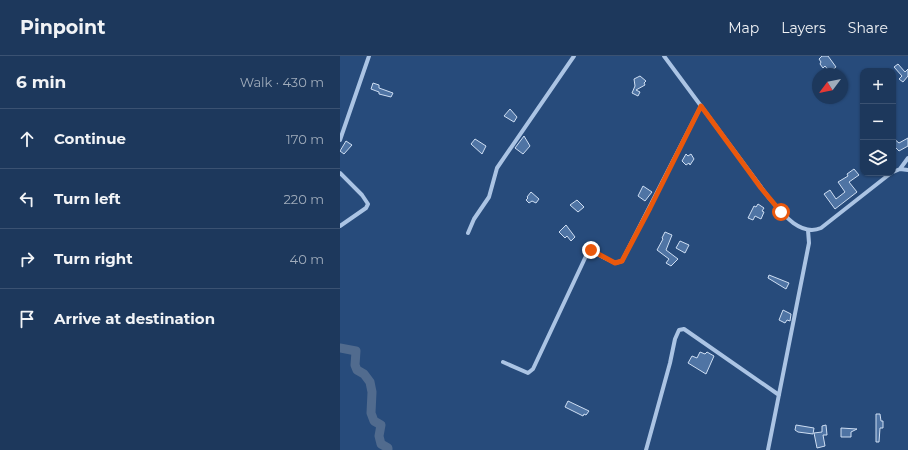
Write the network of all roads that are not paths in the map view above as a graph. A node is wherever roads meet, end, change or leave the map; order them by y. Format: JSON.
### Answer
{"nodes":[{"id":1,"x":369,"y":56,"type":"edge"},
{"id":2,"x":574,"y":56,"type":"edge"},
{"id":3,"x":664,"y":56,"type":"edge"},
{"id":4,"x":701,"y":106,"type":"junction"},
{"id":5,"x":340,"y":140,"type":"edge"},
{"id":6,"x":908,"y":158,"type":"edge"},
{"id":7,"x":900,"y":169,"type":"junction"},
{"id":8,"x":896,"y":170,"type":"edge"},
{"id":9,"x":908,"y":170,"type":"edge"},
{"id":10,"x":340,"y":173,"type":"edge"},
{"id":11,"x":887,"y":176,"type":"edge"},
{"id":12,"x":340,"y":226,"type":"edge"},
{"id":13,"x":808,"y":230,"type":"junction"},
{"id":14,"x":468,"y":233,"type":"dead end"},
{"id":15,"x":503,"y":362,"type":"dead end"},
{"id":16,"x":779,"y":395,"type":"junction"},
{"id":17,"x":646,"y":450,"type":"edge"},
{"id":18,"x":768,"y":450,"type":"edge"}],
"edges":[{"from":1,"to":5,"type":"street"},
{"from":2,"to":14,"type":"street"},
{"from":3,"to":4,"type":"street"},
{"from":4,"to":13,"type":"street"},
{"from":4,"to":15,"type":"street"},
{"from":6,"to":7,"type":"street"},
{"from":7,"to":8,"type":"street"},
{"from":7,"to":9,"type":"street"},
{"from":10,"to":12,"type":"street"},
{"from":11,"to":13,"type":"street"},
{"from":13,"to":16,"type":"street"},
{"from":16,"to":17,"type":"street"},
{"from":16,"to":18,"type":"street"}]}
